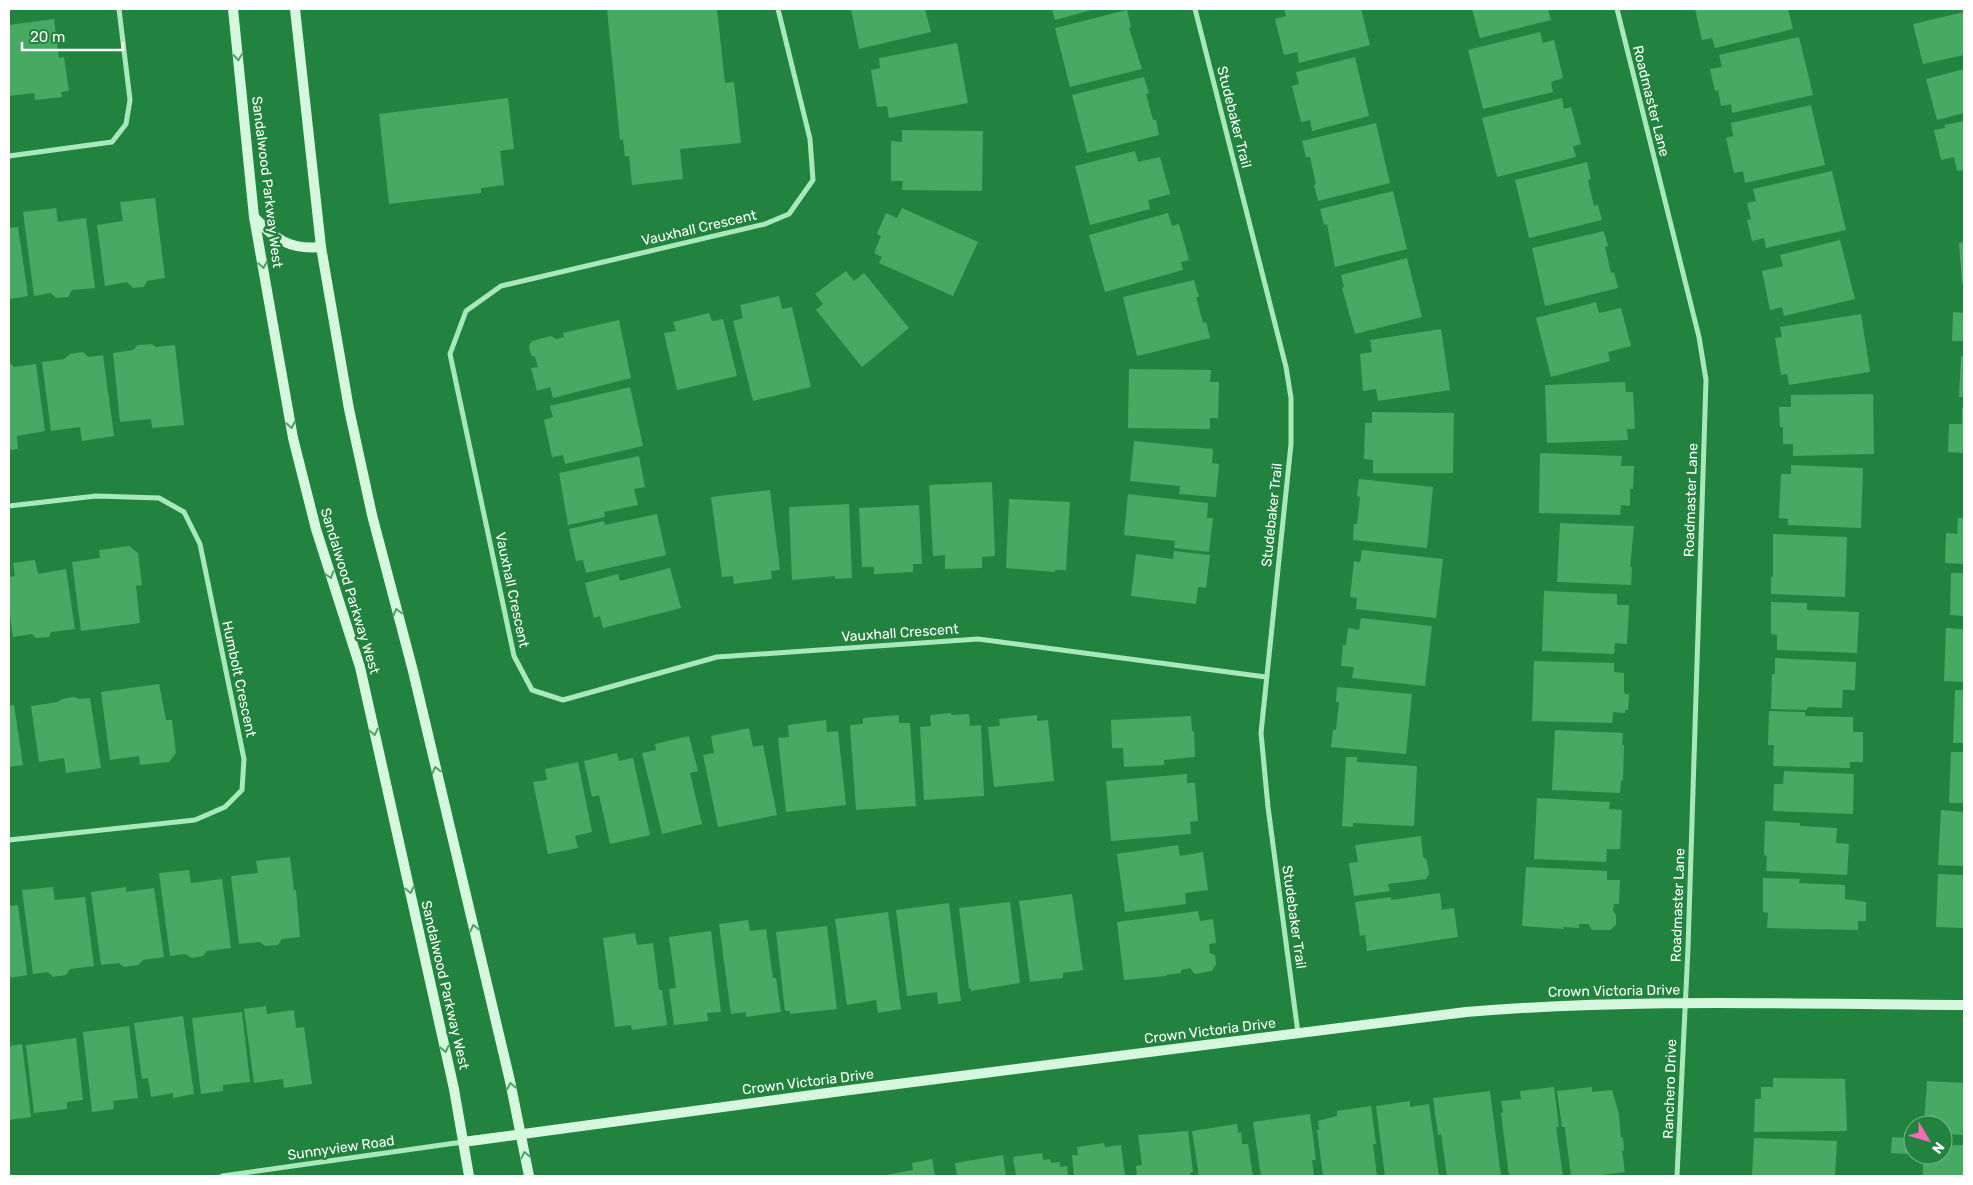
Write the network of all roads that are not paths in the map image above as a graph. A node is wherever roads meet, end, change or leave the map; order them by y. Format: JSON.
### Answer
{"nodes":[{"id":1,"x":118,"y":9,"type":"edge"},
{"id":2,"x":233,"y":9,"type":"edge"},
{"id":3,"x":295,"y":9,"type":"edge"},
{"id":4,"x":778,"y":9,"type":"edge"},
{"id":5,"x":1196,"y":9,"type":"edge"},
{"id":6,"x":1617,"y":9,"type":"edge"},
{"id":7,"x":9,"y":156,"type":"edge"},
{"id":8,"x":254,"y":217,"type":"junction"},
{"id":9,"x":321,"y":247,"type":"junction"},
{"id":10,"x":9,"y":506,"type":"edge"},
{"id":11,"x":1266,"y":677,"type":"junction"},
{"id":12,"x":9,"y":840,"type":"edge"},
{"id":13,"x":1685,"y":1003,"type":"junction"},
{"id":14,"x":1964,"y":1005,"type":"edge"},
{"id":15,"x":1298,"y":1033,"type":"junction"},
{"id":16,"x":520,"y":1134,"type":"junction"},
{"id":17,"x":463,"y":1142,"type":"junction"},
{"id":18,"x":222,"y":1176,"type":"edge"},
{"id":19,"x":469,"y":1176,"type":"edge"},
{"id":20,"x":529,"y":1176,"type":"edge"},
{"id":21,"x":1677,"y":1176,"type":"edge"}],
"edges":[{"from":1,"to":7,"type":"street"},
{"from":2,"to":8,"type":"main road","name":"Sandalwood Parkway West","one_way":true},
{"from":3,"to":9,"type":"main road"},
{"from":4,"to":11,"type":"street","name":"Vauxhall Crescent"},
{"from":5,"to":11,"type":"street","name":"Studebaker Trail"},
{"from":6,"to":13,"type":"street","name":"Roadmaster Lane"},
{"from":8,"to":9,"type":"main road"},
{"from":8,"to":17,"type":"main road","name":"Sandalwood Parkway West","one_way":true},
{"from":16,"to":9,"type":"main road","one_way":true},
{"from":10,"to":12,"type":"street","name":"Humbolt Crescent"},
{"from":11,"to":15,"type":"street","name":"Studebaker Trail"},
{"from":13,"to":14,"type":"main road","name":"Crown Victoria Drive"},
{"from":13,"to":15,"type":"main road","name":"Crown Victoria Drive"},
{"from":13,"to":21,"type":"street","name":"Ranchero Drive"},
{"from":15,"to":16,"type":"main road","name":"Crown Victoria Drive"},
{"from":16,"to":17,"type":"main road","name":"Crown Victoria Drive"},
{"from":20,"to":16,"type":"main road","one_way":true},
{"from":17,"to":18,"type":"street","name":"Sunnyview Road"},
{"from":17,"to":19,"type":"main road","name":"Sandalwood Parkway West"}]}
